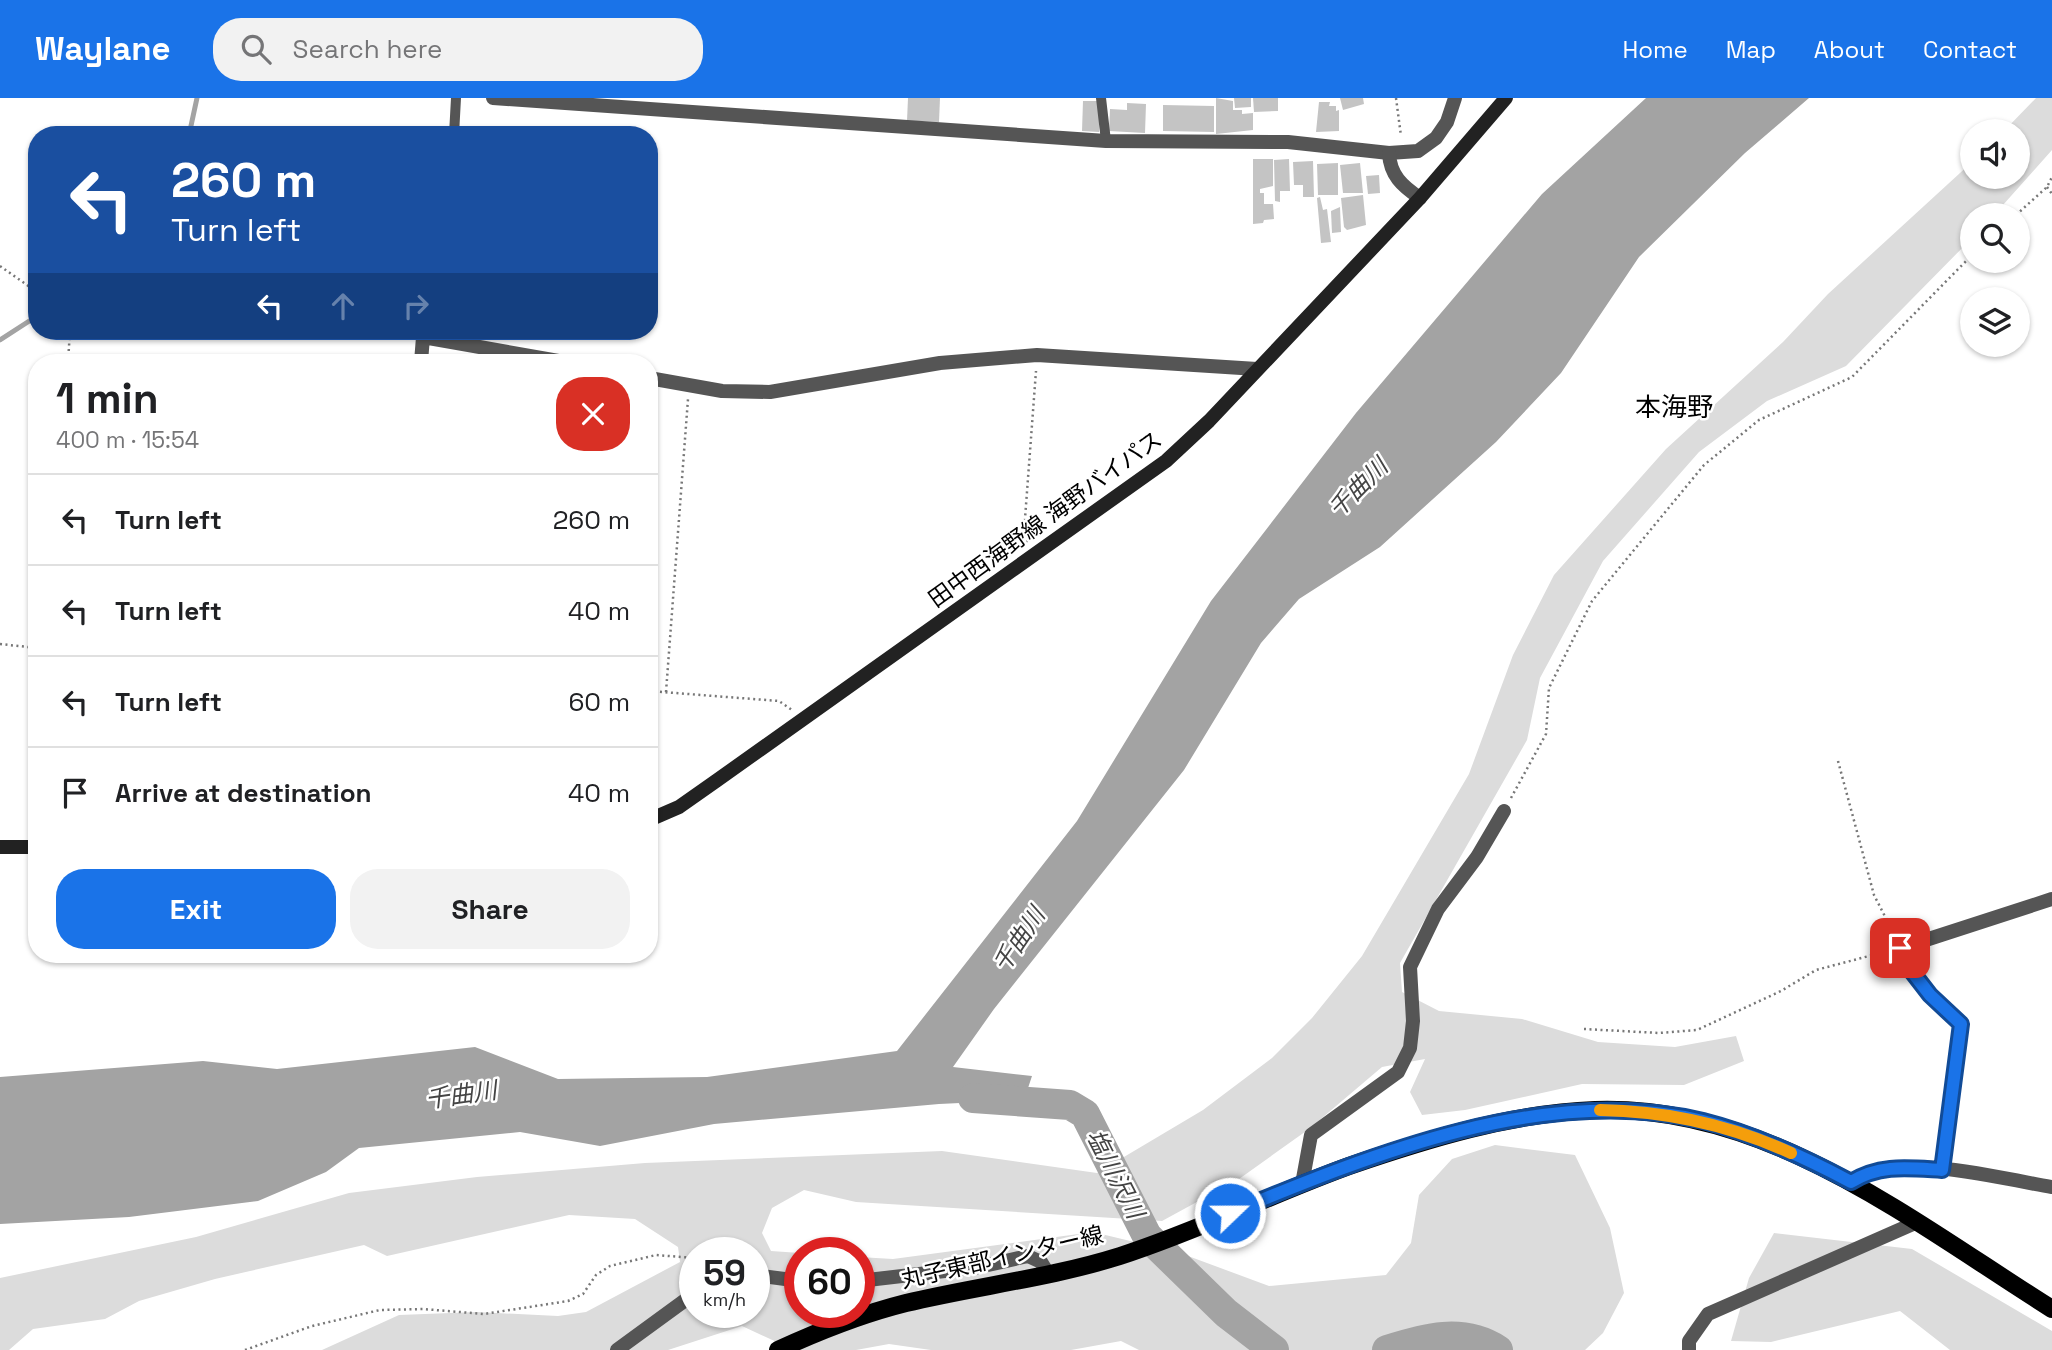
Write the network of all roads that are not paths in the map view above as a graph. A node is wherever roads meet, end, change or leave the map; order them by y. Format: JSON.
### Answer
{"nodes":[{"id":1,"x":456,"y":98,"type":"edge"},
{"id":2,"x":493,"y":98,"type":"edge"},
{"id":3,"x":1101,"y":98,"type":"edge"},
{"id":4,"x":1455,"y":98,"type":"edge"},
{"id":5,"x":1507,"y":98,"type":"edge"},
{"id":6,"x":454,"y":126,"type":"edge"},
{"id":7,"x":1106,"y":142,"type":"junction"},
{"id":8,"x":1396,"y":153,"type":"junction"},
{"id":9,"x":1420,"y":198,"type":"junction"},
{"id":10,"x":453,"y":340,"type":"edge"},
{"id":11,"x":524,"y":354,"type":"edge"},
{"id":12,"x":1257,"y":369,"type":"junction"},
{"id":13,"x":658,"y":380,"type":"edge"},
{"id":14,"x":1504,"y":810,"type":"road end"},
{"id":15,"x":658,"y":816,"type":"edge"},
{"id":16,"x":0,"y":846,"type":"edge"},
{"id":17,"x":28,"y":848,"type":"edge"},
{"id":18,"x":2052,"y":899,"type":"edge"},
{"id":19,"x":1942,"y":1170,"type":"junction"},
{"id":20,"x":1851,"y":1182,"type":"junction"},
{"id":21,"x":1302,"y":1184,"type":"junction"},
{"id":22,"x":2052,"y":1186,"type":"edge"},
{"id":23,"x":1915,"y":1223,"type":"junction"},
{"id":24,"x":1049,"y":1275,"type":"junction"},
{"id":25,"x":875,"y":1279,"type":"edge"},
{"id":26,"x":679,"y":1305,"type":"edge"},
{"id":27,"x":2052,"y":1309,"type":"edge"},
{"id":28,"x":617,"y":1350,"type":"edge"},
{"id":29,"x":778,"y":1350,"type":"edge"},
{"id":30,"x":1689,"y":1350,"type":"edge"}],
"edges":[{"from":1,"to":6,"type":"lane"},
{"from":2,"to":7,"type":"street"},
{"from":3,"to":7,"type":"lane"},
{"from":4,"to":8,"type":"street"},
{"from":5,"to":9,"type":"street","name":"田中西海野線 海野バイパス"},
{"from":7,"to":8,"type":"street"},
{"from":8,"to":9,"type":"street"},
{"from":9,"to":12,"type":"street","name":"田中西海野線 海野バイパス"},
{"from":10,"to":11,"type":"street"},
{"from":12,"to":13,"type":"street"},
{"from":12,"to":15,"type":"street","name":"田中西海野線 海野バイパス"},
{"from":14,"to":21,"type":"street"},
{"from":16,"to":17,"type":"street"},
{"from":18,"to":19,"type":"street"},
{"from":19,"to":20,"type":"street"},
{"from":19,"to":22,"type":"street"},
{"from":20,"to":21,"type":"main road","name":"丸子東部インター線"},
{"from":20,"to":23,"type":"main road","name":"丸子東部インター線"},
{"from":21,"to":24,"type":"main road","name":"丸子東部インター線"},
{"from":23,"to":27,"type":"main road","name":"丸子東部インター線"},
{"from":23,"to":30,"type":"street"},
{"from":24,"to":25,"type":"street"},
{"from":24,"to":29,"type":"main road","name":"丸子東部インター線"},
{"from":26,"to":28,"type":"street"}]}
